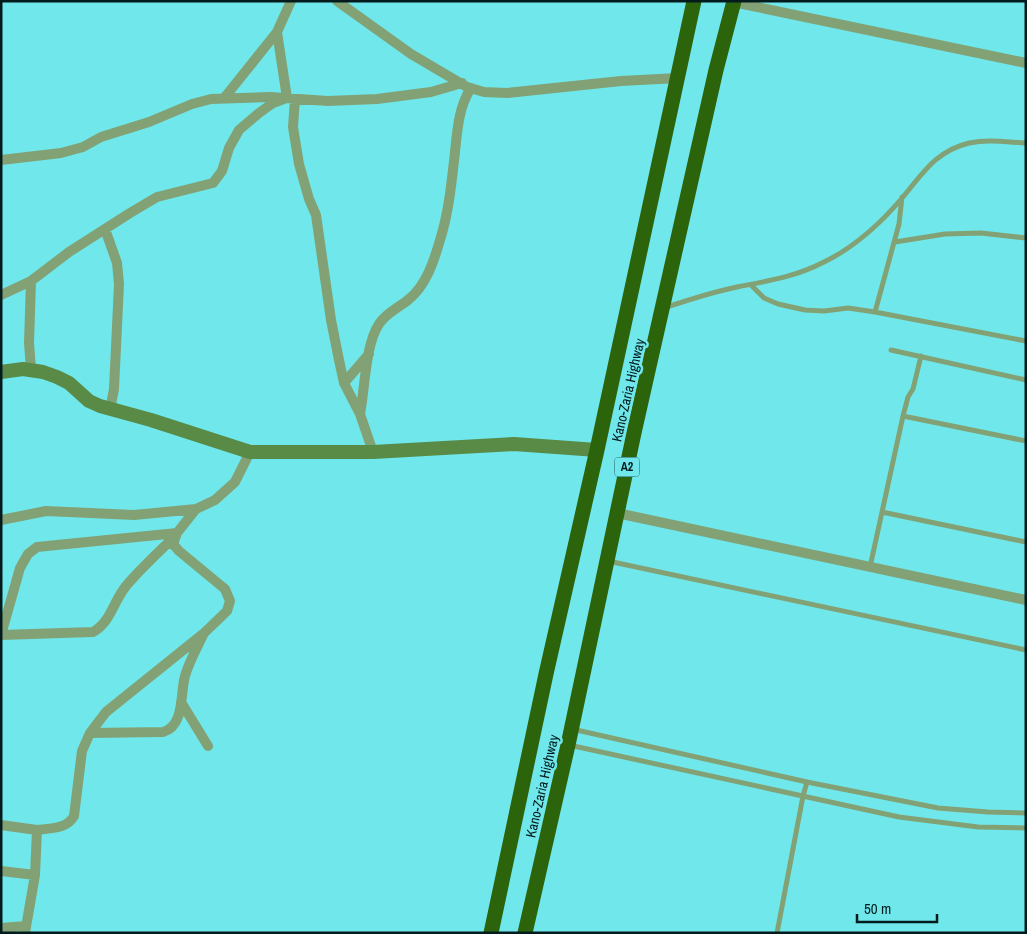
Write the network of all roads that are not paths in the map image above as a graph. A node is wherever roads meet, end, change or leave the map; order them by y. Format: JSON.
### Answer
{"nodes":[{"id":1,"x":291,"y":1,"type":"edge"},
{"id":2,"x":337,"y":1,"type":"edge"},
{"id":3,"x":694,"y":1,"type":"edge"},
{"id":4,"x":733,"y":2,"type":"edge"},
{"id":5,"x":277,"y":32,"type":"junction"},
{"id":6,"x":1026,"y":63,"type":"edge"},
{"id":7,"x":678,"y":78,"type":"junction"},
{"id":8,"x":467,"y":86,"type":"junction"},
{"id":9,"x":225,"y":97,"type":"junction"},
{"id":10,"x":291,"y":99,"type":"junction"},
{"id":11,"x":1026,"y":143,"type":"edge"},
{"id":12,"x":1,"y":160,"type":"edge"},
{"id":13,"x":902,"y":197,"type":"junction"},
{"id":14,"x":105,"y":229,"type":"junction"},
{"id":15,"x":1026,"y":238,"type":"edge"},
{"id":16,"x":894,"y":242,"type":"junction"},
{"id":17,"x":30,"y":281,"type":"junction"},
{"id":18,"x":751,"y":285,"type":"junction"},
{"id":19,"x":1,"y":295,"type":"edge"},
{"id":20,"x":664,"y":308,"type":"junction"},
{"id":21,"x":876,"y":312,"type":"junction"},
{"id":22,"x":1026,"y":341,"type":"edge"},
{"id":23,"x":891,"y":350,"type":"dead end"},
{"id":24,"x":369,"y":354,"type":"junction"},
{"id":25,"x":921,"y":356,"type":"junction"},
{"id":26,"x":31,"y":369,"type":"junction"},
{"id":27,"x":1,"y":372,"type":"edge"},
{"id":28,"x":1026,"y":380,"type":"edge"},
{"id":29,"x":344,"y":382,"type":"junction"},
{"id":30,"x":110,"y":410,"type":"junction"},
{"id":31,"x":360,"y":414,"type":"junction"},
{"id":32,"x":903,"y":416,"type":"junction"},
{"id":33,"x":1026,"y":441,"type":"edge"},
{"id":34,"x":597,"y":450,"type":"junction"},
{"id":35,"x":250,"y":452,"type":"junction"},
{"id":36,"x":373,"y":452,"type":"junction"},
{"id":37,"x":196,"y":509,"type":"junction"},
{"id":38,"x":882,"y":512,"type":"junction"},
{"id":39,"x":617,"y":513,"type":"junction"},
{"id":40,"x":1,"y":520,"type":"edge"},
{"id":41,"x":178,"y":533,"type":"junction"},
{"id":42,"x":1026,"y":542,"type":"edge"},
{"id":43,"x":607,"y":561,"type":"junction"},
{"id":44,"x":870,"y":567,"type":"junction"},
{"id":45,"x":1026,"y":600,"type":"edge"},
{"id":46,"x":203,"y":634,"type":"junction"},
{"id":47,"x":1,"y":635,"type":"edge"},
{"id":48,"x":1026,"y":650,"type":"edge"},
{"id":49,"x":181,"y":702,"type":"junction"},
{"id":50,"x":572,"y":729,"type":"junction"},
{"id":51,"x":90,"y":734,"type":"junction"},
{"id":52,"x":568,"y":745,"type":"junction"},
{"id":53,"x":208,"y":746,"type":"dead end"},
{"id":54,"x":807,"y":782,"type":"junction"},
{"id":55,"x":803,"y":796,"type":"junction"},
{"id":56,"x":1026,"y":813,"type":"edge"},
{"id":57,"x":1,"y":825,"type":"edge"},
{"id":58,"x":1026,"y":828,"type":"edge"},
{"id":59,"x":37,"y":830,"type":"junction"},
{"id":60,"x":1,"y":872,"type":"edge"},
{"id":61,"x":35,"y":875,"type":"junction"},
{"id":62,"x":1,"y":928,"type":"edge"},
{"id":63,"x":25,"y":929,"type":"edge"},
{"id":64,"x":492,"y":933,"type":"edge"},
{"id":65,"x":525,"y":933,"type":"edge"},
{"id":66,"x":777,"y":933,"type":"edge"}],
"edges":[{"from":1,"to":5,"type":"street"},
{"from":2,"to":8,"type":"street"},
{"from":3,"to":7,"type":"highway","name":"Kano-Zaria Highway","number":"A2"},
{"from":4,"to":6,"type":"street"},
{"from":4,"to":20,"type":"highway","name":"Kano-Zaria Highway","number":"A2"},
{"from":5,"to":9,"type":"street"},
{"from":5,"to":10,"type":"street"},
{"from":7,"to":8,"type":"street"},
{"from":7,"to":34,"type":"highway","name":"Kano-Zaria Highway","number":"A2"},
{"from":8,"to":10,"type":"street"},
{"from":8,"to":24,"type":"street"},
{"from":9,"to":10,"type":"street"},
{"from":9,"to":12,"type":"street"},
{"from":10,"to":14,"type":"street"},
{"from":10,"to":29,"type":"street"},
{"from":11,"to":13,"type":"lane"},
{"from":13,"to":16,"type":"lane"},
{"from":13,"to":18,"type":"lane"},
{"from":14,"to":17,"type":"street"},
{"from":14,"to":30,"type":"street"},
{"from":15,"to":16,"type":"lane"},
{"from":16,"to":21,"type":"lane"},
{"from":17,"to":19,"type":"street"},
{"from":17,"to":26,"type":"street"},
{"from":18,"to":20,"type":"lane"},
{"from":18,"to":21,"type":"lane"},
{"from":20,"to":39,"type":"highway","name":"Kano-Zaria Highway","number":"A2"},
{"from":21,"to":22,"type":"lane"},
{"from":23,"to":25,"type":"lane"},
{"from":24,"to":29,"type":"street"},
{"from":24,"to":31,"type":"street"},
{"from":25,"to":28,"type":"lane"},
{"from":25,"to":32,"type":"lane"},
{"from":26,"to":27,"type":"street"},
{"from":26,"to":30,"type":"street"},
{"from":29,"to":31,"type":"street"},
{"from":30,"to":35,"type":"street"},
{"from":31,"to":36,"type":"street"},
{"from":32,"to":33,"type":"lane"},
{"from":32,"to":38,"type":"lane"},
{"from":34,"to":36,"type":"street"},
{"from":34,"to":64,"type":"highway","name":"Kano-Zaria Highway","number":"A2"},
{"from":35,"to":36,"type":"street"},
{"from":35,"to":37,"type":"street"},
{"from":37,"to":40,"type":"street"},
{"from":37,"to":41,"type":"street"},
{"from":38,"to":42,"type":"lane"},
{"from":38,"to":44,"type":"lane"},
{"from":39,"to":43,"type":"highway","name":"Kano-Zaria Highway","number":"A2"},
{"from":39,"to":44,"type":"street"},
{"from":41,"to":46,"type":"street"},
{"from":41,"to":47,"type":"street"},
{"from":41,"to":47,"type":"street"},
{"from":43,"to":48,"type":"lane"},
{"from":43,"to":50,"type":"highway","name":"Kano-Zaria Highway","number":"A2"},
{"from":44,"to":45,"type":"street"},
{"from":46,"to":49,"type":"street"},
{"from":46,"to":51,"type":"street"},
{"from":49,"to":51,"type":"street"},
{"from":49,"to":53,"type":"street"},
{"from":50,"to":52,"type":"highway","name":"Kano-Zaria Highway","number":"A2"},
{"from":50,"to":54,"type":"lane"},
{"from":51,"to":59,"type":"street"},
{"from":52,"to":55,"type":"lane"},
{"from":52,"to":65,"type":"highway","name":"Kano-Zaria Highway","number":"A2"},
{"from":54,"to":55,"type":"lane"},
{"from":54,"to":56,"type":"lane"},
{"from":55,"to":58,"type":"lane"},
{"from":55,"to":66,"type":"lane"},
{"from":57,"to":59,"type":"street"},
{"from":59,"to":61,"type":"street"},
{"from":60,"to":61,"type":"street"},
{"from":61,"to":63,"type":"street"},
{"from":62,"to":63,"type":"street"}]}
